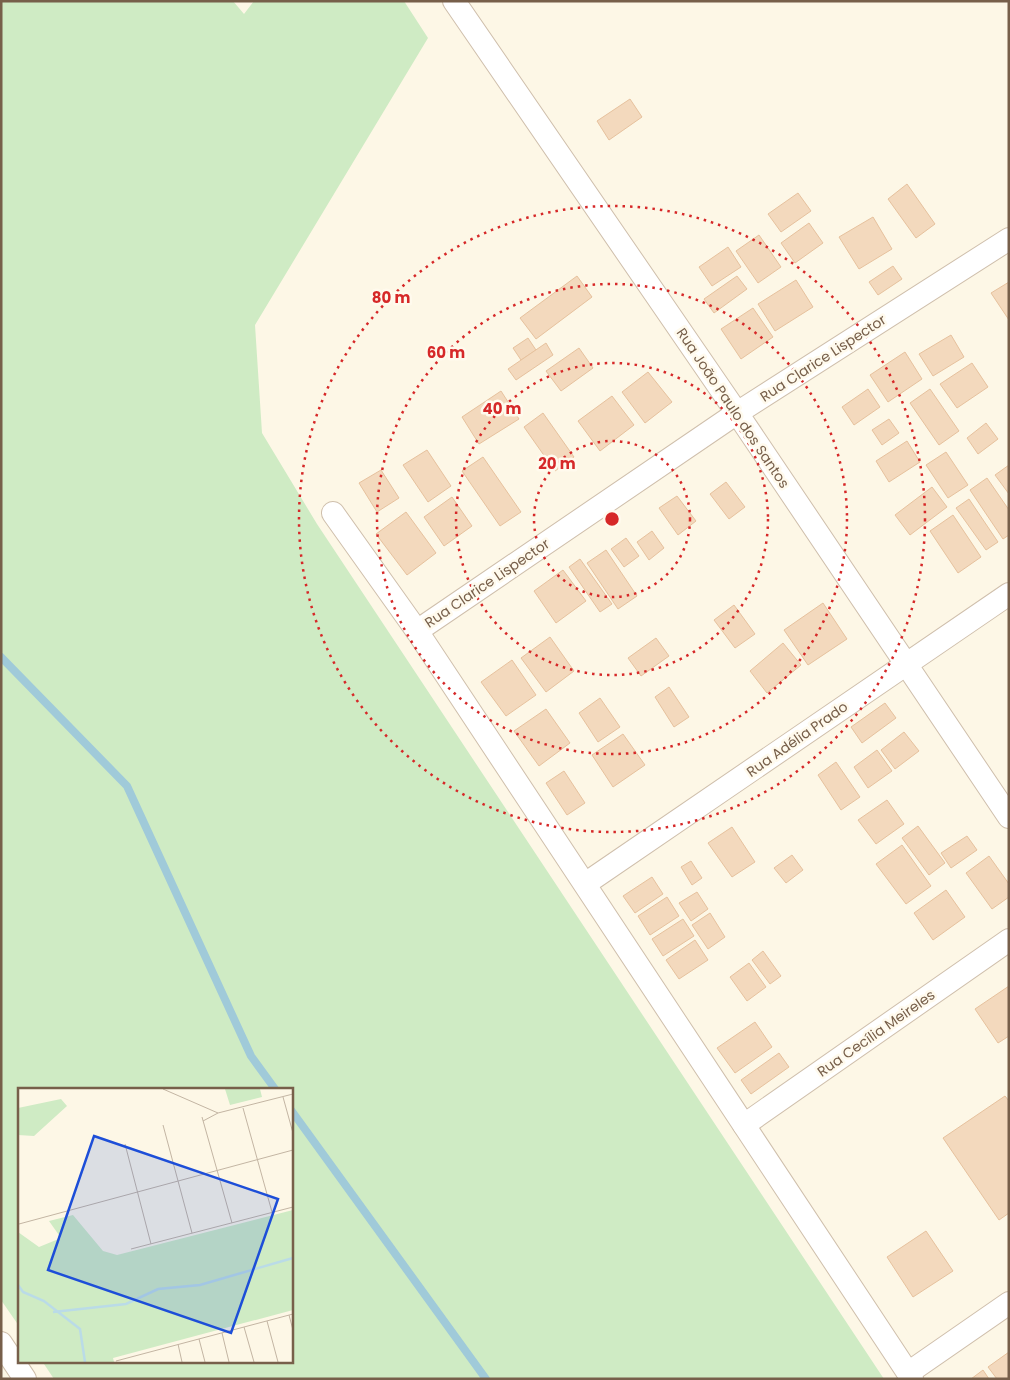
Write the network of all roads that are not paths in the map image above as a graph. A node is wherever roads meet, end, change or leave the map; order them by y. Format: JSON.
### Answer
{"nodes":[{"id":1,"x":454,"y":1,"type":"edge"},
{"id":2,"x":1009,"y":240,"type":"edge"},
{"id":3,"x":737,"y":413,"type":"junction"},
{"id":4,"x":333,"y":513,"type":"dead end"},
{"id":5,"x":1009,"y":594,"type":"edge"},
{"id":6,"x":417,"y":631,"type":"junction"},
{"id":7,"x":906,"y":663,"type":"junction"},
{"id":8,"x":1009,"y":817,"type":"edge"},
{"id":9,"x":585,"y":884,"type":"junction"},
{"id":10,"x":1009,"y":940,"type":"edge"},
{"id":11,"x":744,"y":1125,"type":"junction"},
{"id":12,"x":1009,"y":1303,"type":"edge"},
{"id":13,"x":1,"y":1343,"type":"edge"},
{"id":14,"x":910,"y":1376,"type":"edge"},
{"id":15,"x":25,"y":1379,"type":"edge"}],
"edges":[{"from":1,"to":3,"type":"street","name":"Rua João Paulo dos Santos"},
{"from":2,"to":3,"type":"street","name":"Rua Clarice Lispector"},
{"from":3,"to":6,"type":"street","name":"Rua Clarice Lispector"},
{"from":3,"to":7,"type":"street","name":"Rua João Paulo dos Santos"},
{"from":4,"to":6,"type":"street"},
{"from":5,"to":7,"type":"street","name":"Rua Adélia Prado"},
{"from":6,"to":9,"type":"street"},
{"from":7,"to":8,"type":"street","name":"Rua João Paulo dos Santos"},
{"from":7,"to":9,"type":"street","name":"Rua Adélia Prado"},
{"from":9,"to":11,"type":"street"},
{"from":10,"to":11,"type":"street","name":"Rua Cecília Meireles"},
{"from":11,"to":14,"type":"street"},
{"from":12,"to":14,"type":"street"},
{"from":13,"to":15,"type":"street"}]}
